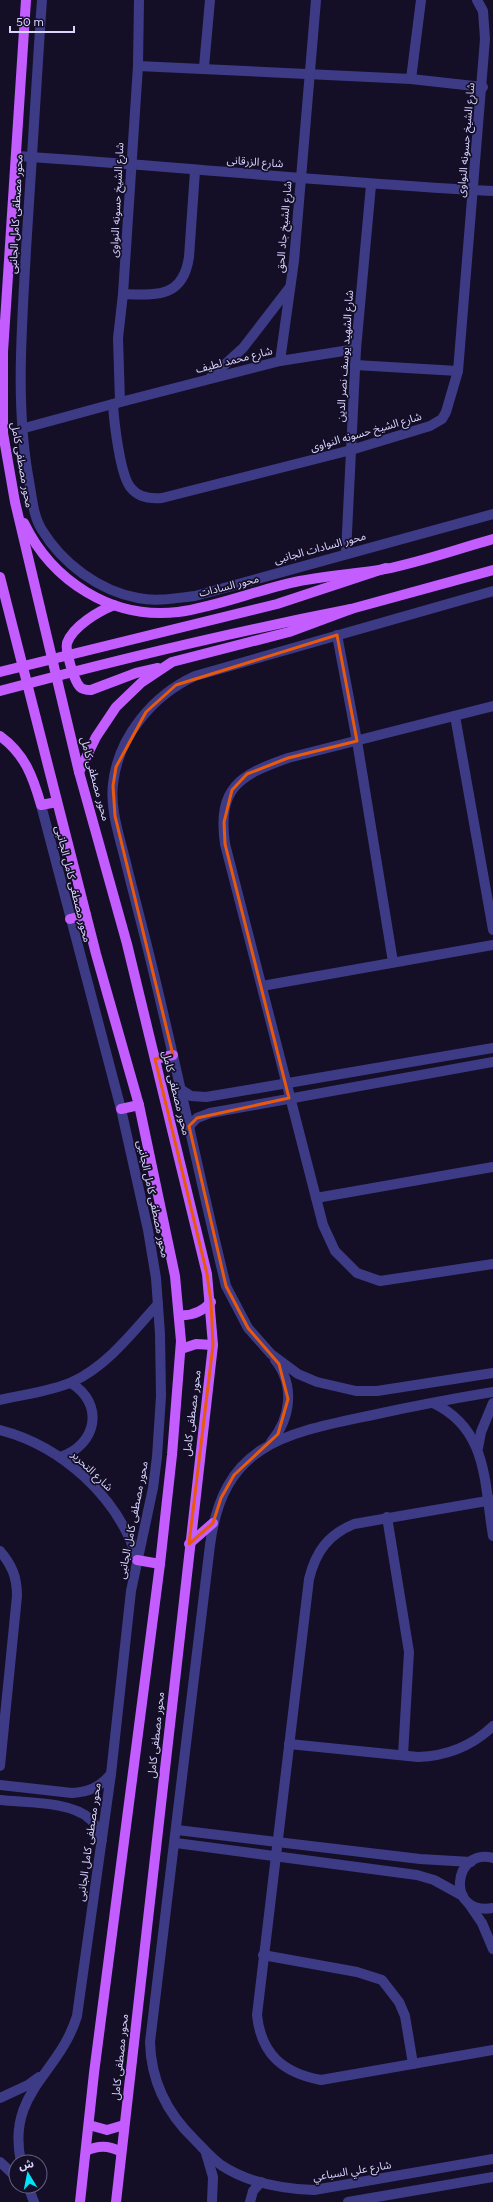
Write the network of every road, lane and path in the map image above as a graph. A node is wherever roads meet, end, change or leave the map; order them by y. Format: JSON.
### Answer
{"nodes":[{"id":1,"x":26,"y":0,"type":"edge"},
{"id":2,"x":42,"y":0,"type":"edge"},
{"id":3,"x":139,"y":0,"type":"edge"},
{"id":4,"x":210,"y":0,"type":"edge"},
{"id":5,"x":316,"y":0,"type":"edge"},
{"id":6,"x":421,"y":0,"type":"edge"},
{"id":7,"x":477,"y":0,"type":"edge"},
{"id":8,"x":138,"y":66,"type":"junction"},
{"id":9,"x":204,"y":68,"type":"junction"},
{"id":10,"x":308,"y":75,"type":"junction"},
{"id":11,"x":411,"y":78,"type":"junction"},
{"id":12,"x":483,"y":87,"type":"junction"},
{"id":13,"x":16,"y":156,"type":"junction"},
{"id":14,"x":31,"y":157,"type":"junction"},
{"id":15,"x":130,"y":163,"type":"junction"},
{"id":16,"x":196,"y":171,"type":"junction"},
{"id":17,"x":301,"y":177,"type":"junction"},
{"id":18,"x":371,"y":185,"type":"junction"},
{"id":19,"x":474,"y":190,"type":"junction"},
{"id":20,"x":493,"y":191,"type":"edge"},
{"id":21,"x":290,"y":287,"type":"junction"},
{"id":22,"x":123,"y":294,"type":"junction"},
{"id":23,"x":356,"y":350,"type":"junction"},
{"id":24,"x":280,"y":361,"type":"junction"},
{"id":25,"x":355,"y":365,"type":"junction"},
{"id":26,"x":458,"y":371,"type":"junction"},
{"id":27,"x":209,"y":379,"type":"junction"},
{"id":28,"x":117,"y":403,"type":"junction"},
{"id":29,"x":21,"y":429,"type":"junction"},
{"id":30,"x":351,"y":450,"type":"junction"},
{"id":31,"x":15,"y":502,"type":"junction"},
{"id":32,"x":493,"y":514,"type":"edge"},
{"id":33,"x":493,"y":540,"type":"edge"},
{"id":34,"x":346,"y":553,"type":"junction"},
{"id":35,"x":386,"y":568,"type":"junction"},
{"id":36,"x":493,"y":570,"type":"edge"},
{"id":37,"x":0,"y":577,"type":"edge"},
{"id":38,"x":493,"y":591,"type":"edge"},
{"id":39,"x":114,"y":605,"type":"junction"},
{"id":40,"x":351,"y":609,"type":"junction"},
{"id":41,"x":337,"y":635,"type":"junction"},
{"id":42,"x":163,"y":667,"type":"junction"},
{"id":43,"x":0,"y":672,"type":"edge"},
{"id":44,"x":0,"y":691,"type":"edge"},
{"id":45,"x":493,"y":706,"type":"edge"},
{"id":46,"x":455,"y":716,"type":"junction"},
{"id":47,"x":0,"y":736,"type":"edge"},
{"id":48,"x":357,"y":741,"type":"junction"},
{"id":49,"x":80,"y":772,"type":"junction"},
{"id":50,"x":56,"y":802,"type":"junction"},
{"id":51,"x":41,"y":805,"type":"junction"},
{"id":52,"x":86,"y":915,"type":"junction"},
{"id":53,"x":70,"y":919,"type":"junction"},
{"id":54,"x":493,"y":930,"type":"edge"},
{"id":55,"x":493,"y":944,"type":"edge"},
{"id":56,"x":393,"y":962,"type":"junction"},
{"id":57,"x":262,"y":986,"type":"junction"},
{"id":58,"x":493,"y":1048,"type":"edge"},
{"id":59,"x":173,"y":1055,"type":"junction"},
{"id":60,"x":155,"y":1059,"type":"junction"},
{"id":61,"x":493,"y":1062,"type":"edge"},
{"id":62,"x":285,"y":1083,"type":"junction"},
{"id":63,"x":180,"y":1088,"type":"junction"},
{"id":64,"x":289,"y":1098,"type":"junction"},
{"id":65,"x":139,"y":1105,"type":"junction"},
{"id":66,"x":121,"y":1109,"type":"junction"},
{"id":67,"x":189,"y":1126,"type":"junction"},
{"id":68,"x":493,"y":1167,"type":"edge"},
{"id":69,"x":316,"y":1198,"type":"junction"},
{"id":70,"x":493,"y":1264,"type":"edge"},
{"id":71,"x":211,"y":1302,"type":"junction"},
{"id":72,"x":158,"y":1304,"type":"junction"},
{"id":73,"x":180,"y":1315,"type":"junction"},
{"id":74,"x":212,"y":1345,"type":"junction"},
{"id":75,"x":181,"y":1349,"type":"junction"},
{"id":76,"x":271,"y":1354,"type":"junction"},
{"id":77,"x":493,"y":1373,"type":"edge"},
{"id":78,"x":71,"y":1383,"type":"junction"},
{"id":79,"x":493,"y":1392,"type":"edge"},
{"id":80,"x":0,"y":1400,"type":"edge"},
{"id":81,"x":433,"y":1403,"type":"junction"},
{"id":82,"x":493,"y":1403,"type":"edge"},
{"id":83,"x":0,"y":1430,"type":"edge"},
{"id":84,"x":270,"y":1444,"type":"junction"},
{"id":85,"x":478,"y":1448,"type":"junction"},
{"id":86,"x":60,"y":1457,"type":"junction"},
{"id":87,"x":490,"y":1500,"type":"edge"},
{"id":88,"x":387,"y":1517,"type":"junction"},
{"id":89,"x":213,"y":1523,"type":"junction"},
{"id":90,"x":493,"y":1536,"type":"edge"},
{"id":91,"x":189,"y":1544,"type":"junction"},
{"id":92,"x":0,"y":1551,"type":"edge"},
{"id":93,"x":137,"y":1560,"type":"junction"},
{"id":94,"x":160,"y":1564,"type":"junction"},
{"id":95,"x":5,"y":1687,"type":"edge"},
{"id":96,"x":493,"y":1726,"type":"edge"},
{"id":97,"x":289,"y":1744,"type":"junction"},
{"id":98,"x":403,"y":1755,"type":"junction"},
{"id":99,"x":0,"y":1766,"type":"edge"},
{"id":100,"x":111,"y":1774,"type":"junction"},
{"id":101,"x":0,"y":1786,"type":"edge"},
{"id":102,"x":0,"y":1800,"type":"edge"},
{"id":103,"x":177,"y":1830,"type":"junction"},
{"id":104,"x":102,"y":1840,"type":"junction"},
{"id":105,"x":277,"y":1842,"type":"junction"},
{"id":106,"x":176,"y":1843,"type":"junction"},
{"id":107,"x":275,"y":1856,"type":"junction"},
{"id":108,"x":492,"y":1857,"type":"edge"},
{"id":109,"x":471,"y":1862,"type":"junction"},
{"id":110,"x":466,"y":1900,"type":"junction"},
{"id":111,"x":493,"y":1908,"type":"edge"},
{"id":112,"x":493,"y":1949,"type":"edge"},
{"id":113,"x":263,"y":1955,"type":"junction"},
{"id":114,"x":493,"y":2050,"type":"edge"},
{"id":115,"x":413,"y":2064,"type":"junction"},
{"id":116,"x":47,"y":2072,"type":"junction"},
{"id":117,"x":0,"y":2098,"type":"edge"},
{"id":118,"x":124,"y":2124,"type":"junction"},
{"id":119,"x":89,"y":2125,"type":"junction"},
{"id":120,"x":86,"y":2151,"type":"junction"},
{"id":121,"x":121,"y":2152,"type":"junction"},
{"id":122,"x":205,"y":2152,"type":"junction"},
{"id":123,"x":18,"y":2154,"type":"edge"},
{"id":124,"x":493,"y":2159,"type":"edge"},
{"id":125,"x":0,"y":2162,"type":"edge"},
{"id":126,"x":8,"y":2170,"type":"edge"},
{"id":127,"x":493,"y":2177,"type":"edge"},
{"id":128,"x":261,"y":2182,"type":"junction"},
{"id":129,"x":375,"y":2199,"type":"edge"},
{"id":130,"x":80,"y":2202,"type":"edge"},
{"id":131,"x":116,"y":2202,"type":"edge"},
{"id":132,"x":212,"y":2202,"type":"edge"},
{"id":133,"x":250,"y":2202,"type":"edge"},
{"id":134,"x":348,"y":2202,"type":"edge"}],
"edges":[{"from":1,"to":13,"type":"main road","name":"محور مصطفى كامل"},
{"from":2,"to":14,"type":"street","name":"محور مصطفى كامل الجانبى"},
{"from":3,"to":8,"type":"street","name":"شارع الشيخ حسونه النواوى"},
{"from":4,"to":9,"type":"street"},
{"from":5,"to":10,"type":"street","name":"شارع الشيخ جاد الحق"},
{"from":6,"to":11,"type":"street"},
{"from":7,"to":12,"type":"street","name":"شارع الشيخ حسونه النواوى"},
{"from":8,"to":9,"type":"street"},
{"from":8,"to":15,"type":"street","name":"شارع الشيخ حسونه النواوى"},
{"from":9,"to":10,"type":"street"},
{"from":10,"to":11,"type":"street"},
{"from":10,"to":17,"type":"street","name":"شارع الشيخ جاد الحق"},
{"from":11,"to":12,"type":"street"},
{"from":12,"to":19,"type":"street","name":"شارع الشيخ حسونه النواوى"},
{"from":13,"to":14,"type":"street","name":"شارع الزرقانى"},
{"from":13,"to":31,"type":"main road","name":"محور مصطفى كامل"},
{"from":14,"to":15,"type":"street","name":"شارع الزرقانى"},
{"from":14,"to":29,"type":"street","name":"محور مصطفى كامل الجانبى"},
{"from":15,"to":16,"type":"street","name":"شارع الزرقانى"},
{"from":15,"to":22,"type":"street","name":"شارع الشيخ حسونه النواوى"},
{"from":16,"to":17,"type":"street","name":"شارع الزرقانى"},
{"from":16,"to":22,"type":"street"},
{"from":17,"to":18,"type":"street","name":"شارع الزرقانى"},
{"from":17,"to":21,"type":"street","name":"شارع الشيخ جاد الحق"},
{"from":18,"to":19,"type":"street","name":"شارع الزرقانى"},
{"from":18,"to":23,"type":"street","name":"شارع الشهيد يوسف نصر الدين"},
{"from":19,"to":20,"type":"street","name":"شارع الزرقانى"},
{"from":19,"to":26,"type":"street","name":"شارع الشيخ حسونه النواوى"},
{"from":21,"to":24,"type":"street","name":"شارع الشيخ جاد الحق"},
{"from":21,"to":27,"type":"street"},
{"from":22,"to":28,"type":"street","name":"شارع الشيخ حسونه النواوى"},
{"from":23,"to":24,"type":"street","name":"شارع محمد لطيف"},
{"from":23,"to":25,"type":"street","name":"شارع الشهيد يوسف نصر الدين"},
{"from":24,"to":27,"type":"street","name":"شارع محمد لطيف"},
{"from":25,"to":26,"type":"street"},
{"from":25,"to":30,"type":"street","name":"شارع الشهيد يوسف نصر الدين"},
{"from":26,"to":30,"type":"street","name":"شارع الشيخ حسونه النواوى"},
{"from":27,"to":28,"type":"street","name":"شارع محمد لطيف"},
{"from":28,"to":29,"type":"street","name":"شارع محمد لطيف"},
{"from":28,"to":30,"type":"street","name":"شارع الشيخ حسونه النواوى"},
{"from":29,"to":34,"type":"street","name":"محور السادات الجانبى"},
{"from":30,"to":34,"type":"street","name":"شارع الشهيد يوسف نصر الدين"},
{"from":31,"to":39,"type":"main road","name":"محور السادات"},
{"from":31,"to":49,"type":"main road","name":"محور مصطفى كامل"},
{"from":32,"to":34,"type":"street","name":"محور السادات الجانبى"},
{"from":33,"to":35,"type":"main road","name":"محور السادات"},
{"from":35,"to":39,"type":"main road","name":"محور السادات"},
{"from":35,"to":43,"type":"main road","bridge":true},
{"from":36,"to":40,"type":"main road"},
{"from":37,"to":50,"type":"main road","name":"محور مصطفى كامل"},
{"from":38,"to":41,"type":"street"},
{"from":39,"to":42,"type":"main road"},
{"from":40,"to":42,"type":"main road"},
{"from":40,"to":44,"type":"main road","bridge":true},
{"from":41,"to":48,"type":"street"},
{"from":41,"to":59,"type":"street"},
{"from":42,"to":49,"type":"main road"},
{"from":45,"to":46,"type":"street"},
{"from":46,"to":48,"type":"street"},
{"from":46,"to":54,"type":"street"},
{"from":47,"to":51,"type":"main road"},
{"from":48,"to":56,"type":"street"},
{"from":48,"to":57,"type":"street"},
{"from":49,"to":60,"type":"main road","name":"محور مصطفى كامل"},
{"from":50,"to":51,"type":"main road"},
{"from":50,"to":52,"type":"main road","name":"محور مصطفى كامل"},
{"from":51,"to":53,"type":"street","name":"محور مصطفى كامل الجانبى"},
{"from":52,"to":53,"type":"main road"},
{"from":52,"to":65,"type":"main road","name":"محور مصطفى كامل"},
{"from":53,"to":66,"type":"street","name":"محور مصطفى كامل الجانبى"},
{"from":55,"to":56,"type":"street"},
{"from":56,"to":57,"type":"street"},
{"from":57,"to":62,"type":"street"},
{"from":58,"to":62,"type":"street"},
{"from":59,"to":60,"type":"main road"},
{"from":59,"to":63,"type":"street"},
{"from":60,"to":71,"type":"main road","name":"محور مصطفى كامل"},
{"from":61,"to":64,"type":"street"},
{"from":62,"to":63,"type":"street"},
{"from":62,"to":64,"type":"street"},
{"from":63,"to":67,"type":"street"},
{"from":64,"to":67,"type":"street"},
{"from":64,"to":69,"type":"street"},
{"from":65,"to":66,"type":"main road"},
{"from":65,"to":73,"type":"main road","name":"محور مصطفى كامل"},
{"from":66,"to":72,"type":"street","name":"محور مصطفى كامل الجانبى"},
{"from":67,"to":76,"type":"street"},
{"from":68,"to":69,"type":"street"},
{"from":69,"to":70,"type":"street"},
{"from":71,"to":73,"type":"main road"},
{"from":71,"to":74,"type":"main road","name":"محور مصطفى كامل"},
{"from":72,"to":78,"type":"street"},
{"from":72,"to":93,"type":"street","name":"محور مصطفى كامل الجانبى"},
{"from":73,"to":75,"type":"main road","name":"محور مصطفى كامل"},
{"from":74,"to":75,"type":"main road"},
{"from":74,"to":91,"type":"main road","name":"محور مصطفى كامل"},
{"from":75,"to":94,"type":"main road","name":"محور مصطفى كامل"},
{"from":76,"to":77,"type":"street"},
{"from":76,"to":84,"type":"street"},
{"from":78,"to":80,"type":"street"},
{"from":78,"to":86,"type":"street"},
{"from":79,"to":81,"type":"street"},
{"from":81,"to":84,"type":"street"},
{"from":81,"to":85,"type":"street"},
{"from":82,"to":85,"type":"street"},
{"from":83,"to":86,"type":"street","name":"شارع التحرير"},
{"from":84,"to":89,"type":"street"},
{"from":85,"to":87,"type":"street"},
{"from":86,"to":93,"type":"street","name":"شارع التحرير"},
{"from":87,"to":88,"type":"street"},
{"from":87,"to":90,"type":"street"},
{"from":88,"to":97,"type":"street"},
{"from":88,"to":98,"type":"street"},
{"from":89,"to":91,"type":"main road"},
{"from":89,"to":103,"type":"street"},
{"from":91,"to":118,"type":"main road","name":"محور مصطفى كامل"},
{"from":92,"to":95,"type":"street"},
{"from":93,"to":94,"type":"main road"},
{"from":93,"to":100,"type":"street","name":"محور مصطفى كامل الجانبى"},
{"from":94,"to":119,"type":"main road","name":"محور مصطفى كامل"},
{"from":95,"to":99,"type":"street"},
{"from":96,"to":98,"type":"street"},
{"from":97,"to":98,"type":"street"},
{"from":97,"to":105,"type":"street"},
{"from":100,"to":101,"type":"street"},
{"from":100,"to":104,"type":"street","name":"محور مصطفى كامل الجانبى"},
{"from":102,"to":104,"type":"street"},
{"from":103,"to":105,"type":"street"},
{"from":103,"to":106,"type":"street"},
{"from":104,"to":116,"type":"street","name":"محور مصطفى كامل الجانبى"},
{"from":105,"to":107,"type":"street"},
{"from":105,"to":109,"type":"street"},
{"from":106,"to":107,"type":"street"},
{"from":106,"to":122,"type":"street","name":"شارع علي السباعي"},
{"from":107,"to":110,"type":"street"},
{"from":107,"to":113,"type":"street"},
{"from":108,"to":109,"type":"street"},
{"from":109,"to":110,"type":"street"},
{"from":110,"to":111,"type":"street"},
{"from":110,"to":112,"type":"street"},
{"from":113,"to":115,"type":"street"},
{"from":113,"to":115,"type":"street"},
{"from":114,"to":115,"type":"street"},
{"from":116,"to":117,"type":"street"},
{"from":116,"to":123,"type":"street","name":"محور مصطفى كامل الجانبى"},
{"from":118,"to":119,"type":"main road"},
{"from":118,"to":121,"type":"main road","name":"محور مصطفى كامل"},
{"from":119,"to":120,"type":"main road","name":"محور مصطفى كامل"},
{"from":120,"to":121,"type":"main road"},
{"from":120,"to":130,"type":"main road","name":"محور مصطفى كامل"},
{"from":121,"to":131,"type":"main road","name":"محور مصطفى كامل"},
{"from":122,"to":128,"type":"street","name":"شارع علي السباعي"},
{"from":122,"to":132,"type":"street"},
{"from":124,"to":128,"type":"street","name":"شارع علي السباعي"},
{"from":125,"to":126,"type":"street"},
{"from":127,"to":129,"type":"street"},
{"from":128,"to":133,"type":"street"},
{"from":129,"to":134,"type":"street"}]}
